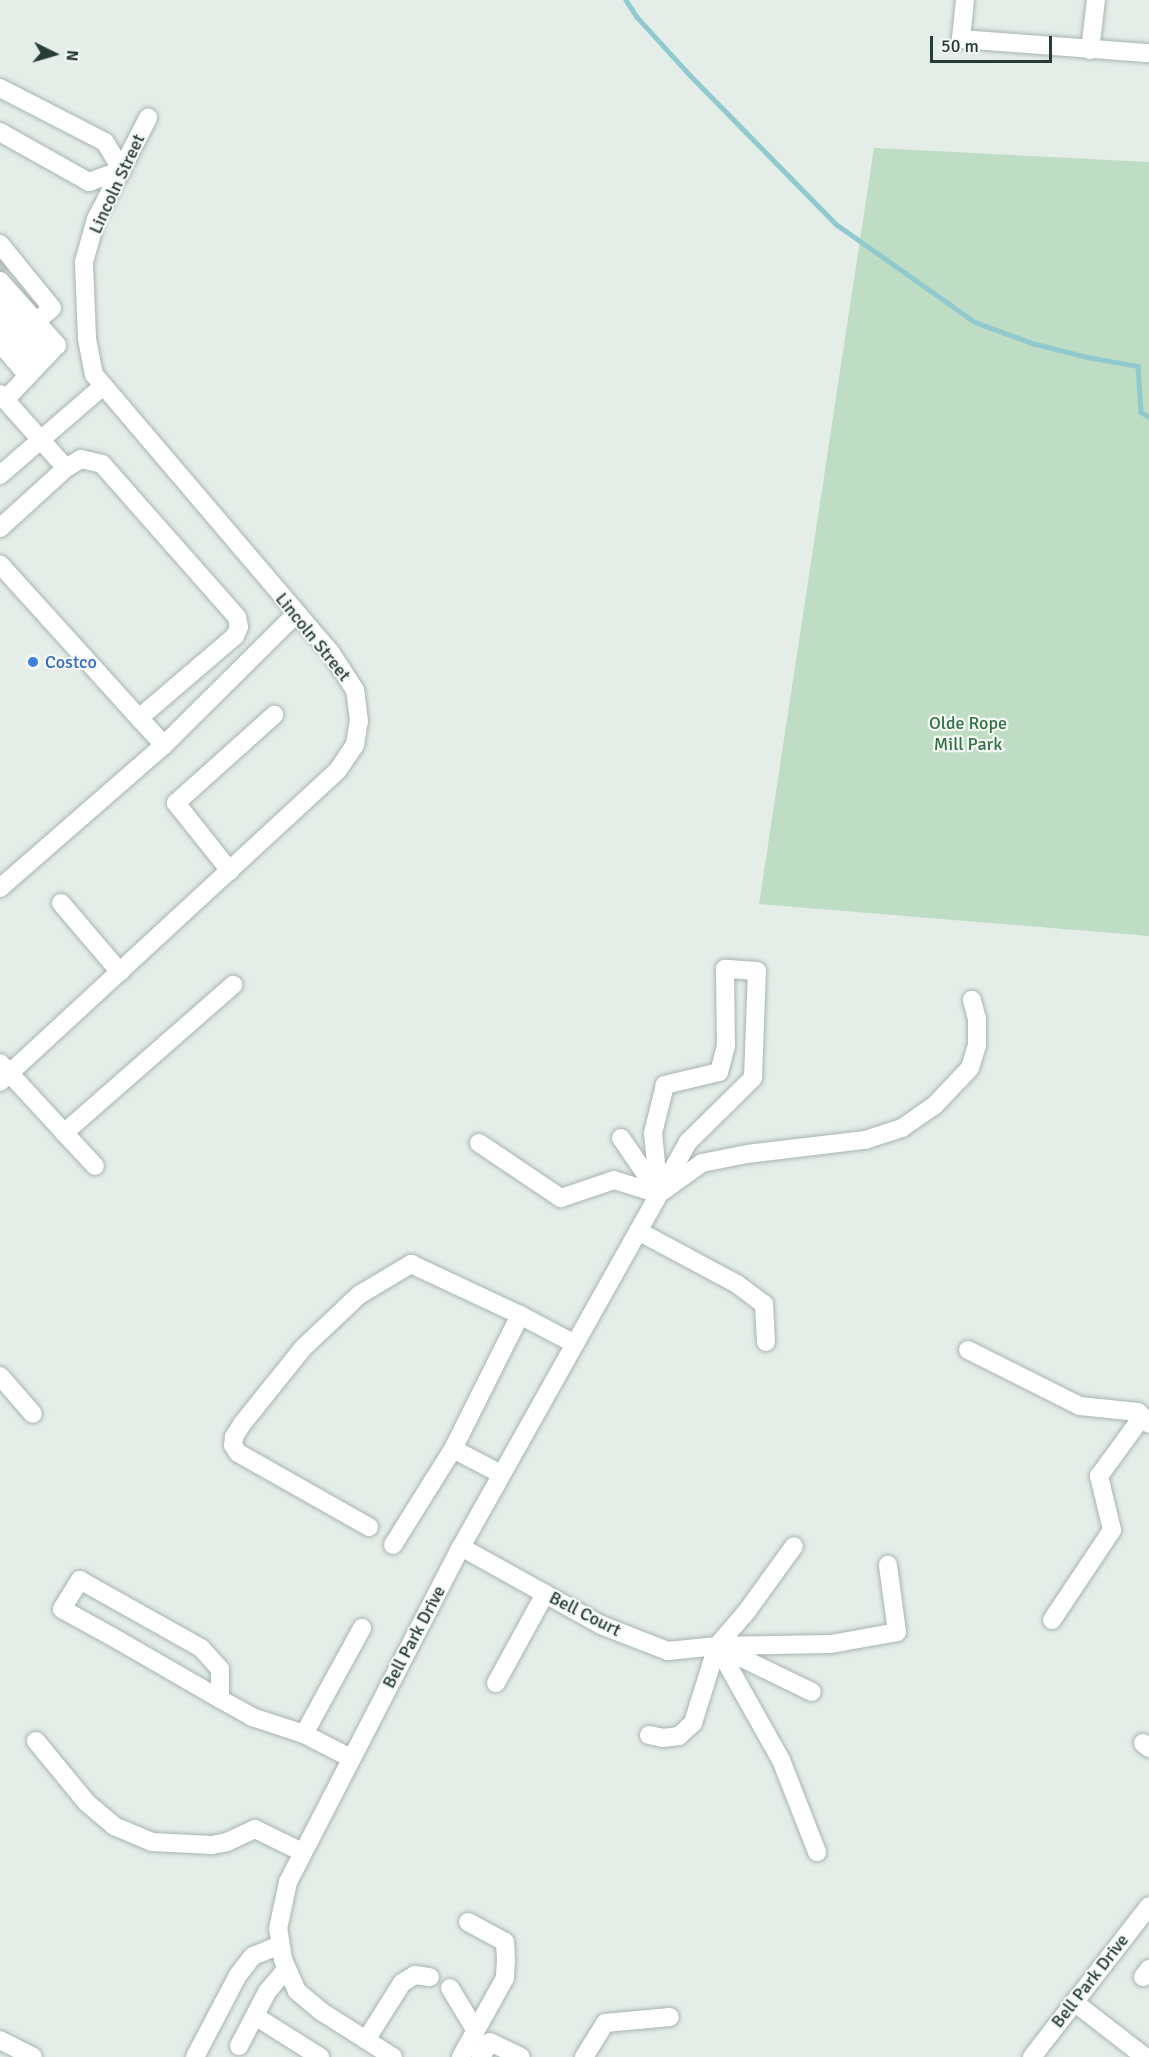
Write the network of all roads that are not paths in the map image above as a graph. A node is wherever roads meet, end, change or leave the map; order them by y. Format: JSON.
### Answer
{"nodes":[{"id":1,"x":965,"y":0,"type":"edge"},
{"id":2,"x":1096,"y":0,"type":"edge"},
{"id":3,"x":1090,"y":50,"type":"junction"},
{"id":4,"x":1149,"y":53,"type":"edge"},
{"id":5,"x":0,"y":88,"type":"edge"},
{"id":6,"x":148,"y":118,"type":"dead end"},
{"id":7,"x":0,"y":132,"type":"edge"},
{"id":8,"x":122,"y":170,"type":"junction"},
{"id":9,"x":0,"y":244,"type":"edge"},
{"id":10,"x":4,"y":275,"type":"tunnel mouth"},
{"id":11,"x":0,"y":301,"type":"edge"},
{"id":12,"x":0,"y":321,"type":"edge"},
{"id":13,"x":45,"y":323,"type":"junction"},
{"id":14,"x":0,"y":343,"type":"edge"},
{"id":15,"x":0,"y":358,"type":"edge"},
{"id":16,"x":33,"y":370,"type":"junction"},
{"id":17,"x":102,"y":387,"type":"junction"},
{"id":18,"x":2,"y":397,"type":"edge"},
{"id":19,"x":42,"y":441,"type":"junction"},
{"id":20,"x":66,"y":468,"type":"junction"},
{"id":21,"x":0,"y":475,"type":"edge"},
{"id":22,"x":0,"y":528,"type":"edge"},
{"id":23,"x":0,"y":564,"type":"edge"},
{"id":24,"x":296,"y":614,"type":"junction"},
{"id":25,"x":274,"y":715,"type":"dead end"},
{"id":26,"x":139,"y":718,"type":"junction"},
{"id":27,"x":164,"y":745,"type":"junction"},
{"id":28,"x":230,"y":871,"type":"junction"},
{"id":29,"x":0,"y":888,"type":"edge"},
{"id":30,"x":61,"y":903,"type":"dead end"},
{"id":31,"x":120,"y":972,"type":"junction"},
{"id":32,"x":233,"y":985,"type":"dead end"},
{"id":33,"x":972,"y":999,"type":"dead end"},
{"id":34,"x":3,"y":1073,"type":"edge"},
{"id":35,"x":64,"y":1133,"type":"junction"},
{"id":36,"x":621,"y":1138,"type":"dead end"},
{"id":37,"x":479,"y":1143,"type":"dead end"},
{"id":38,"x":95,"y":1167,"type":"dead end"},
{"id":39,"x":659,"y":1194,"type":"junction"},
{"id":40,"x":638,"y":1232,"type":"junction"},
{"id":41,"x":520,"y":1315,"type":"junction"},
{"id":42,"x":766,"y":1342,"type":"dead end"},
{"id":43,"x":574,"y":1344,"type":"junction"},
{"id":44,"x":968,"y":1350,"type":"dead end"},
{"id":45,"x":0,"y":1376,"type":"edge"},
{"id":46,"x":33,"y":1414,"type":"dead end"},
{"id":47,"x":1143,"y":1418,"type":"edge"},
{"id":48,"x":453,"y":1449,"type":"junction"},
{"id":49,"x":501,"y":1474,"type":"junction"},
{"id":50,"x":369,"y":1527,"type":"dead end"},
{"id":51,"x":393,"y":1545,"type":"dead end"},
{"id":52,"x":794,"y":1545,"type":"dead end"},
{"id":53,"x":461,"y":1547,"type":"junction"},
{"id":54,"x":888,"y":1565,"type":"dead end"},
{"id":55,"x":545,"y":1594,"type":"junction"},
{"id":56,"x":1052,"y":1620,"type":"dead end"},
{"id":57,"x":362,"y":1628,"type":"dead end"},
{"id":58,"x":717,"y":1647,"type":"junction"},
{"id":59,"x":496,"y":1683,"type":"dead end"},
{"id":60,"x":812,"y":1692,"type":"dead end"},
{"id":61,"x":220,"y":1699,"type":"junction"},
{"id":62,"x":304,"y":1734,"type":"junction"},
{"id":63,"x":649,"y":1735,"type":"dead end"},
{"id":64,"x":36,"y":1741,"type":"dead end"},
{"id":65,"x":351,"y":1758,"type":"junction"},
{"id":66,"x":302,"y":1852,"type":"junction"},
{"id":67,"x":817,"y":1852,"type":"dead end"},
{"id":68,"x":1148,"y":1910,"type":"edge"},
{"id":69,"x":468,"y":1922,"type":"dead end"},
{"id":70,"x":280,"y":1945,"type":"junction"},
{"id":71,"x":287,"y":1968,"type":"junction"},
{"id":72,"x":430,"y":1977,"type":"dead end"},
{"id":73,"x":450,"y":1988,"type":"dead end"},
{"id":74,"x":1074,"y":2002,"type":"junction"},
{"id":75,"x":255,"y":2016,"type":"junction"},
{"id":76,"x":670,"y":2017,"type":"dead end"},
{"id":77,"x":476,"y":2031,"type":"junction"},
{"id":78,"x":0,"y":2040,"type":"edge"},
{"id":79,"x":366,"y":2040,"type":"junction"},
{"id":80,"x":239,"y":2046,"type":"dead end"},
{"id":81,"x":33,"y":2057,"type":"edge"},
{"id":82,"x":195,"y":2057,"type":"edge"},
{"id":83,"x":320,"y":2057,"type":"edge"},
{"id":84,"x":393,"y":2057,"type":"edge"},
{"id":85,"x":461,"y":2057,"type":"edge"},
{"id":86,"x":481,"y":2057,"type":"edge"},
{"id":87,"x":521,"y":2057,"type":"edge"},
{"id":88,"x":584,"y":2057,"type":"edge"},
{"id":89,"x":1032,"y":2057,"type":"edge"},
{"id":90,"x":1145,"y":2057,"type":"edge"}],
"edges":[{"from":1,"to":3,"type":"street"},
{"from":2,"to":3,"type":"street"},
{"from":3,"to":4,"type":"street"},
{"from":5,"to":8,"type":"street"},
{"from":6,"to":8,"type":"street","name":"Lincoln Street"},
{"from":7,"to":8,"type":"street"},
{"from":8,"to":17,"type":"street","name":"Lincoln Street"},
{"from":9,"to":13,"type":"street"},
{"from":10,"to":13,"type":"street"},
{"from":11,"to":16,"type":"street"},
{"from":12,"to":16,"type":"street"},
{"from":13,"to":16,"type":"street"},
{"from":14,"to":16,"type":"street"},
{"from":15,"to":16,"type":"street"},
{"from":16,"to":18,"type":"street"},
{"from":17,"to":19,"type":"street"},
{"from":17,"to":24,"type":"street","name":"Lincoln Street"},
{"from":18,"to":19,"type":"street"},
{"from":19,"to":20,"type":"street"},
{"from":19,"to":21,"type":"street"},
{"from":20,"to":22,"type":"street"},
{"from":20,"to":26,"type":"street"},
{"from":23,"to":26,"type":"street"},
{"from":24,"to":27,"type":"street"},
{"from":24,"to":28,"type":"street","name":"Lincoln Street"},
{"from":25,"to":28,"type":"street"},
{"from":26,"to":27,"type":"street"},
{"from":27,"to":29,"type":"street"},
{"from":28,"to":31,"type":"street","name":"Lincoln Street"},
{"from":30,"to":31,"type":"street"},
{"from":31,"to":34,"type":"street","name":"Lincoln Street"},
{"from":32,"to":35,"type":"street"},
{"from":33,"to":39,"type":"street"},
{"from":34,"to":35,"type":"street"},
{"from":35,"to":38,"type":"street"},
{"from":36,"to":39,"type":"street"},
{"from":37,"to":39,"type":"street"},
{"from":39,"to":39,"type":"street","name":"Bell Park Drive"},
{"from":39,"to":40,"type":"street","name":"Bell Park Drive"},
{"from":40,"to":42,"type":"street"},
{"from":40,"to":43,"type":"street","name":"Bell Park Drive"},
{"from":41,"to":43,"type":"street"},
{"from":41,"to":48,"type":"street"},
{"from":41,"to":50,"type":"street"},
{"from":43,"to":49,"type":"street","name":"Bell Park Drive"},
{"from":44,"to":47,"type":"street"},
{"from":45,"to":46,"type":"street"},
{"from":47,"to":56,"type":"street"},
{"from":48,"to":49,"type":"street"},
{"from":48,"to":51,"type":"street"},
{"from":49,"to":53,"type":"street","name":"Bell Park Drive"},
{"from":52,"to":58,"type":"street"},
{"from":53,"to":55,"type":"street","name":"Bell Court"},
{"from":53,"to":65,"type":"street","name":"Bell Park Drive"},
{"from":54,"to":58,"type":"street","name":"Bell Court"},
{"from":55,"to":58,"type":"street","name":"Bell Court"},
{"from":55,"to":59,"type":"street"},
{"from":57,"to":62,"type":"street"},
{"from":58,"to":60,"type":"street"},
{"from":58,"to":63,"type":"street"},
{"from":58,"to":67,"type":"street"},
{"from":61,"to":61,"type":"street"},
{"from":61,"to":62,"type":"street"},
{"from":62,"to":65,"type":"street"},
{"from":64,"to":66,"type":"street"},
{"from":65,"to":66,"type":"street","name":"Bell Park Drive"},
{"from":66,"to":70,"type":"street","name":"Bell Park Drive"},
{"from":68,"to":74,"type":"street","name":"Bell Park Drive"},
{"from":69,"to":77,"type":"street"},
{"from":70,"to":71,"type":"street","name":"Bell Park Drive"},
{"from":70,"to":82,"type":"street"},
{"from":71,"to":75,"type":"street"},
{"from":71,"to":79,"type":"street","name":"Bell Park Drive"},
{"from":72,"to":79,"type":"street"},
{"from":73,"to":77,"type":"street"},
{"from":74,"to":89,"type":"street","name":"Bell Park Drive"},
{"from":74,"to":90,"type":"street"},
{"from":75,"to":80,"type":"street"},
{"from":75,"to":83,"type":"street"},
{"from":76,"to":88,"type":"street"},
{"from":77,"to":85,"type":"street"},
{"from":78,"to":81,"type":"street"},
{"from":79,"to":84,"type":"street","name":"Bell Park Drive"},
{"from":86,"to":87,"type":"street"}]}
